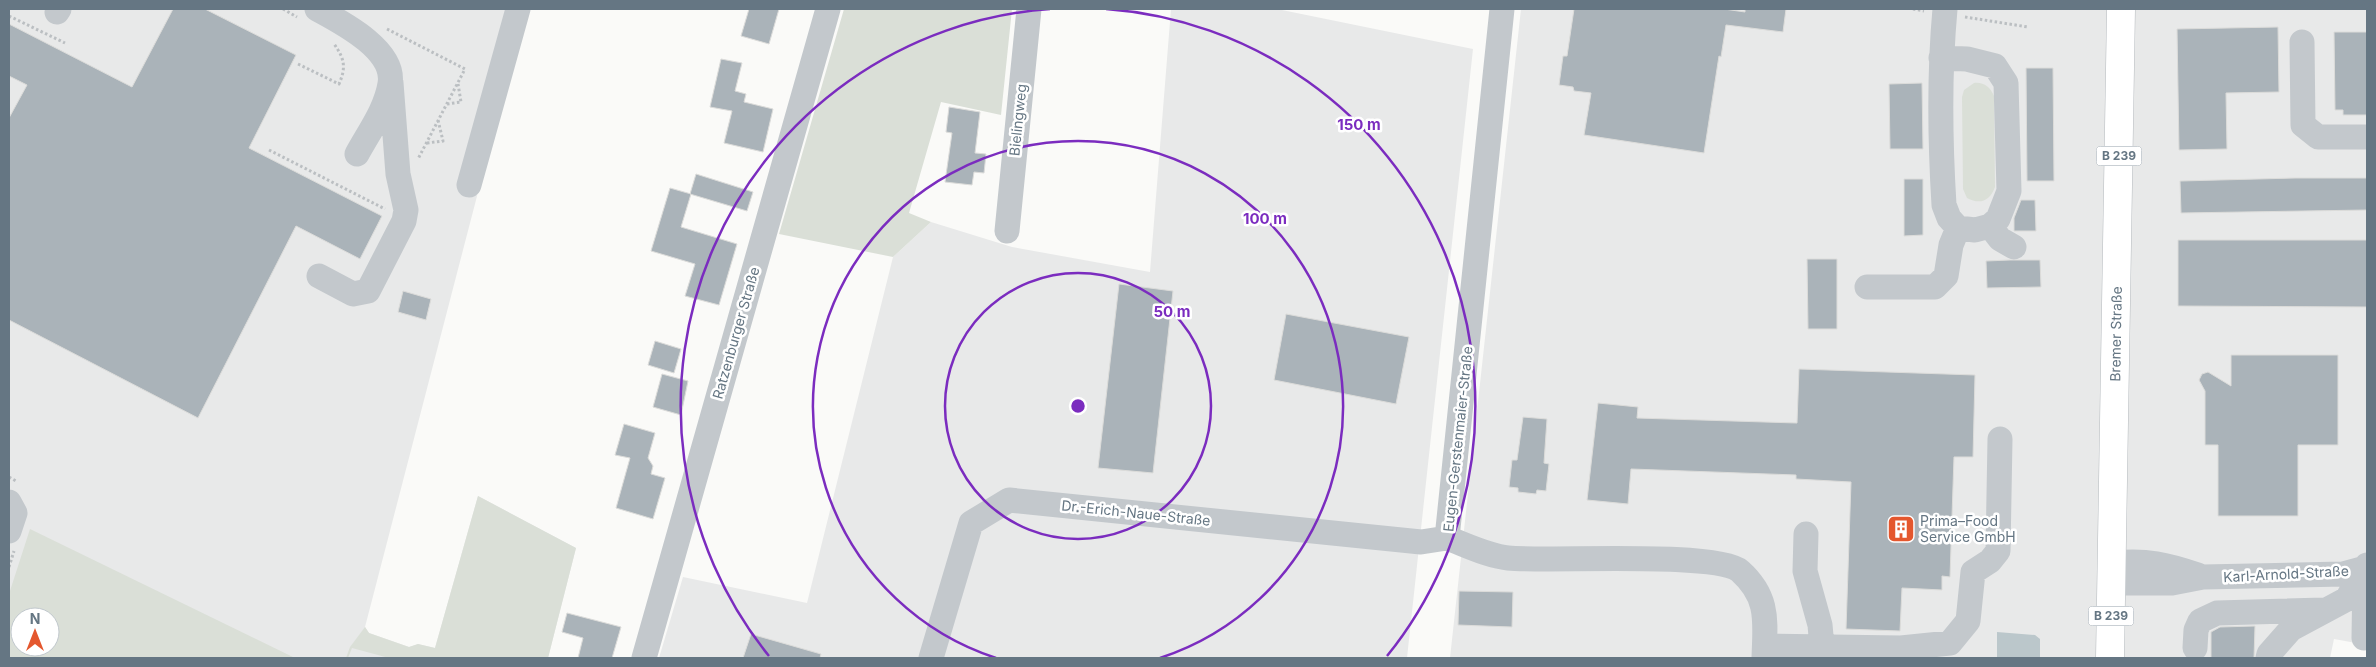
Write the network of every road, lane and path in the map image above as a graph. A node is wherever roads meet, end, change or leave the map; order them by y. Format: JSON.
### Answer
{"nodes":[{"id":1,"x":282,"y":9,"type":"edge"},
{"id":2,"x":518,"y":9,"type":"edge"},
{"id":3,"x":828,"y":9,"type":"edge"},
{"id":4,"x":1029,"y":9,"type":"edge"},
{"id":5,"x":1502,"y":9,"type":"edge"},
{"id":6,"x":1913,"y":9,"type":"edge"},
{"id":7,"x":2121,"y":9,"type":"edge"},
{"id":8,"x":1945,"y":11,"type":"edge"},
{"id":9,"x":308,"y":14,"type":"edge"},
{"id":10,"x":9,"y":16,"type":"edge"},
{"id":11,"x":339,"y":23,"type":"edge"},
{"id":12,"x":2028,"y":27,"type":"dead end"},
{"id":13,"x":2302,"y":42,"type":"dead end"},
{"id":14,"x":65,"y":43,"type":"dead end"},
{"id":15,"x":1942,"y":58,"type":"junction"},
{"id":16,"x":298,"y":64,"type":"dead end"},
{"id":17,"x":391,"y":83,"type":"junction"},
{"id":18,"x":457,"y":83,"type":"dead end"},
{"id":19,"x":447,"y":104,"type":"dead end"},
{"id":20,"x":438,"y":120,"type":"dead end"},
{"id":21,"x":2367,"y":136,"type":"edge"},
{"id":22,"x":426,"y":144,"type":"dead end"},
{"id":23,"x":357,"y":154,"type":"dead end"},
{"id":24,"x":469,"y":185,"type":"dead end"},
{"id":25,"x":1990,"y":226,"type":"junction"},
{"id":26,"x":1958,"y":228,"type":"junction"},
{"id":27,"x":1006,"y":231,"type":"dead end"},
{"id":28,"x":2014,"y":247,"type":"dead end"},
{"id":29,"x":319,"y":276,"type":"dead end"},
{"id":30,"x":1867,"y":287,"type":"dead end"},
{"id":31,"x":2000,"y":440,"type":"dead end"},
{"id":32,"x":9,"y":502,"type":"edge"},
{"id":33,"x":9,"y":531,"type":"edge"},
{"id":34,"x":1806,"y":534,"type":"dead end"},
{"id":35,"x":1447,"y":538,"type":"junction"},
{"id":36,"x":2366,"y":567,"type":"edge"},
{"id":37,"x":2112,"y":573,"type":"junction"},
{"id":38,"x":2324,"y":610,"type":"junction"},
{"id":39,"x":2364,"y":638,"type":"dead end"},
{"id":40,"x":1822,"y":647,"type":"junction"},
{"id":41,"x":2195,"y":648,"type":"dead end"},
{"id":42,"x":1765,"y":652,"type":"edge"},
{"id":43,"x":644,"y":658,"type":"edge"},
{"id":44,"x":931,"y":658,"type":"edge"},
{"id":45,"x":2110,"y":658,"type":"edge"},
{"id":46,"x":2268,"y":658,"type":"edge"}],
"edges":[{"from":1,"to":9,"type":"path"},
{"from":2,"to":24,"type":"street"},
{"from":3,"to":43,"type":"street","name":"Ratzenburger Straße"},
{"from":4,"to":27,"type":"street","name":"Bielingweg"},
{"from":5,"to":35,"type":"street","name":"Eugen-Gerstenmaier-Straße"},
{"from":6,"to":8,"type":"path"},
{"from":7,"to":37,"type":"main road","name":"Bremer Straße","number":"B 239"},
{"from":8,"to":12,"type":"path"},
{"from":8,"to":15,"type":"street"},
{"from":9,"to":11,"type":"street"},
{"from":10,"to":14,"type":"path"},
{"from":11,"to":16,"type":"path"},
{"from":11,"to":17,"type":"street"},
{"from":13,"to":21,"type":"street"},
{"from":15,"to":25,"type":"street"},
{"from":15,"to":26,"type":"street"},
{"from":17,"to":23,"type":"street"},
{"from":17,"to":29,"type":"street"},
{"from":18,"to":19,"type":"path"},
{"from":20,"to":22,"type":"path"},
{"from":25,"to":26,"type":"street"},
{"from":25,"to":28,"type":"street"},
{"from":26,"to":30,"type":"street"},
{"from":31,"to":40,"type":"street"},
{"from":32,"to":33,"type":"street"},
{"from":34,"to":40,"type":"street"},
{"from":35,"to":42,"type":"street","name":"Eugen-Gerstenmaier-Straße"},
{"from":35,"to":44,"type":"street","name":"Dr.-Erich-Naue-Straße"},
{"from":36,"to":37,"type":"street","name":"Karl-Arnold-Straße"},
{"from":36,"to":38,"type":"street"},
{"from":36,"to":39,"type":"street"},
{"from":37,"to":45,"type":"main road","name":"Bremer Straße","number":"B 239"},
{"from":38,"to":41,"type":"street"},
{"from":38,"to":46,"type":"street"},
{"from":40,"to":42,"type":"street"}]}
